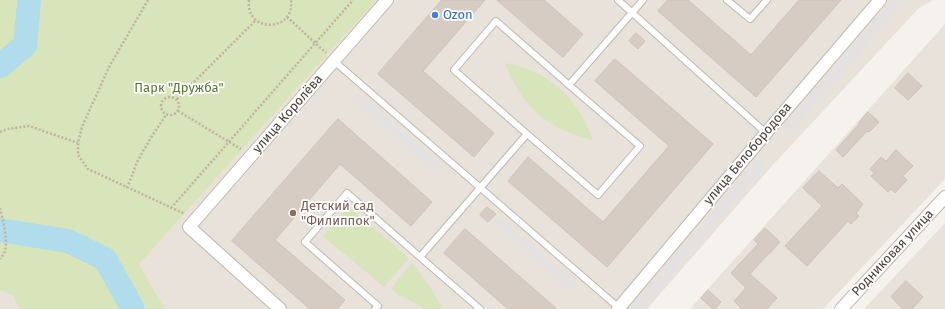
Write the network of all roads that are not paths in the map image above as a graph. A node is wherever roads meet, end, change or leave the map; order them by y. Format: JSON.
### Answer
{"nodes":[{"id":1,"x":387,"y":0,"type":"edge"},
{"id":2,"x":618,"y":0,"type":"edge"},
{"id":3,"x":643,"y":0,"type":"edge"},
{"id":4,"x":727,"y":0,"type":"edge"},
{"id":5,"x":767,"y":0,"type":"edge"},
{"id":6,"x":880,"y":0,"type":"edge"},
{"id":7,"x":632,"y":12,"type":"junction"},
{"id":8,"x":334,"y":61,"type":"junction"},
{"id":9,"x":569,"y":85,"type":"junction"},
{"id":10,"x":766,"y":133,"type":"junction"},
{"id":11,"x":527,"y":134,"type":"junction"},
{"id":12,"x":480,"y":188,"type":"junction"},
{"id":13,"x":945,"y":197,"type":"edge"},
{"id":14,"x":420,"y":257,"type":"junction"},
{"id":15,"x":378,"y":308,"type":"edge"},
{"id":16,"x":618,"y":308,"type":"edge"},
{"id":17,"x":280,"y":309,"type":"edge"},
{"id":18,"x":480,"y":309,"type":"edge"},
{"id":19,"x":841,"y":309,"type":"edge"}],
"edges":[{"from":1,"to":8,"type":"street","name":"улица Королёва"},
{"from":2,"to":7,"type":"lane"},
{"from":3,"to":7,"type":"lane"},
{"from":4,"to":5,"type":"lane"},
{"from":6,"to":10,"type":"street","name":"улица Белобородова"},
{"from":7,"to":9,"type":"lane"},
{"from":7,"to":10,"type":"lane"},
{"from":8,"to":12,"type":"lane"},
{"from":8,"to":17,"type":"street","name":"улица Королёва"},
{"from":9,"to":11,"type":"lane"},
{"from":9,"to":11,"type":"lane"},
{"from":10,"to":16,"type":"street","name":"улица Белобородова"},
{"from":11,"to":12,"type":"lane"},
{"from":12,"to":14,"type":"lane"},
{"from":12,"to":16,"type":"lane"},
{"from":13,"to":19,"type":"street","name":"Родниковая улица"},
{"from":14,"to":15,"type":"lane"},
{"from":14,"to":18,"type":"lane"}]}
